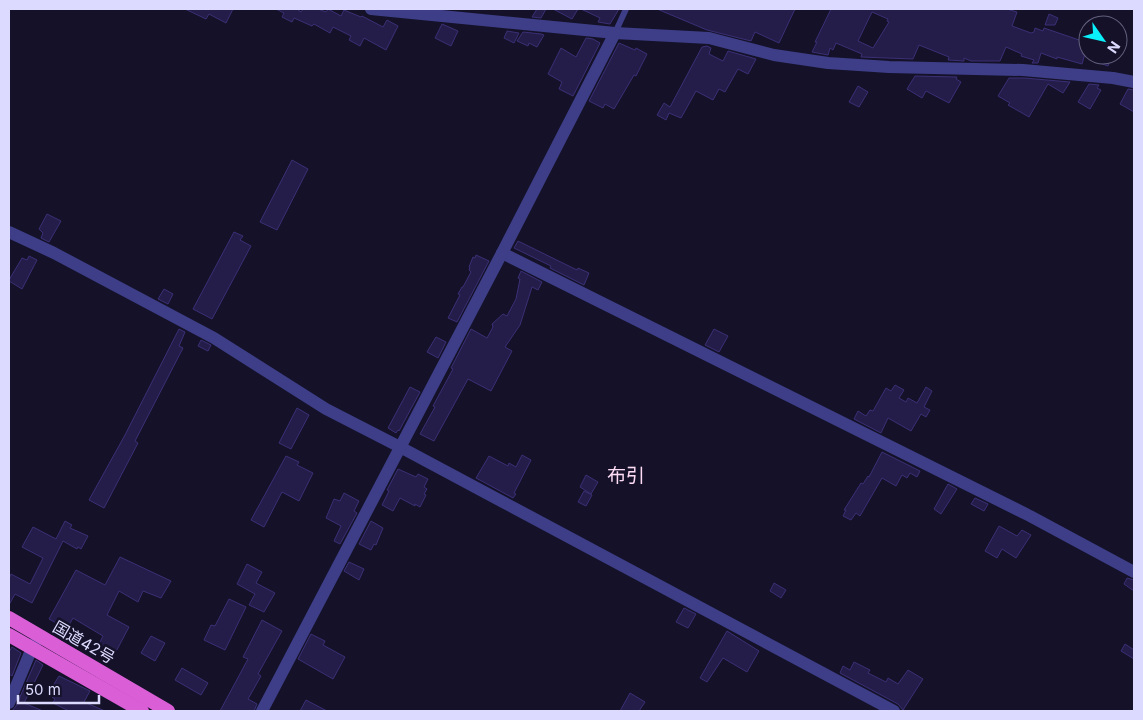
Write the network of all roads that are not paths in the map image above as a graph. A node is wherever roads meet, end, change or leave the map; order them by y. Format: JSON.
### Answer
{"nodes":[{"id":1,"x":371,"y":9,"type":"edge"},
{"id":2,"x":626,"y":9,"type":"edge"},
{"id":3,"x":615,"y":33,"type":"junction"},
{"id":4,"x":1134,"y":82,"type":"edge"},
{"id":5,"x":9,"y":232,"type":"edge"},
{"id":6,"x":502,"y":253,"type":"junction"},
{"id":7,"x":400,"y":447,"type":"junction"},
{"id":8,"x":1134,"y":572,"type":"edge"},
{"id":9,"x":9,"y":618,"type":"edge"},
{"id":10,"x":9,"y":634,"type":"edge"},
{"id":11,"x":35,"y":642,"type":"junction"},
{"id":12,"x":9,"y":703,"type":"edge"},
{"id":13,"x":142,"y":711,"type":"edge"},
{"id":14,"x":168,"y":711,"type":"edge"},
{"id":15,"x":262,"y":711,"type":"edge"},
{"id":16,"x":894,"y":711,"type":"edge"}],
"edges":[{"from":1,"to":3,"type":"street"},
{"from":2,"to":3,"type":"lane"},
{"from":3,"to":4,"type":"street"},
{"from":3,"to":6,"type":"street"},
{"from":5,"to":7,"type":"street"},
{"from":6,"to":7,"type":"street"},
{"from":6,"to":8,"type":"street"},
{"from":7,"to":15,"type":"street"},
{"from":7,"to":16,"type":"street"},
{"from":9,"to":11,"type":"highway","name":"国道42号"},
{"from":10,"to":11,"type":"highway","name":"国道42号"},
{"from":11,"to":12,"type":"street"},
{"from":11,"to":13,"type":"highway","name":"国道42号"},
{"from":11,"to":14,"type":"highway","name":"国道42号"}]}
